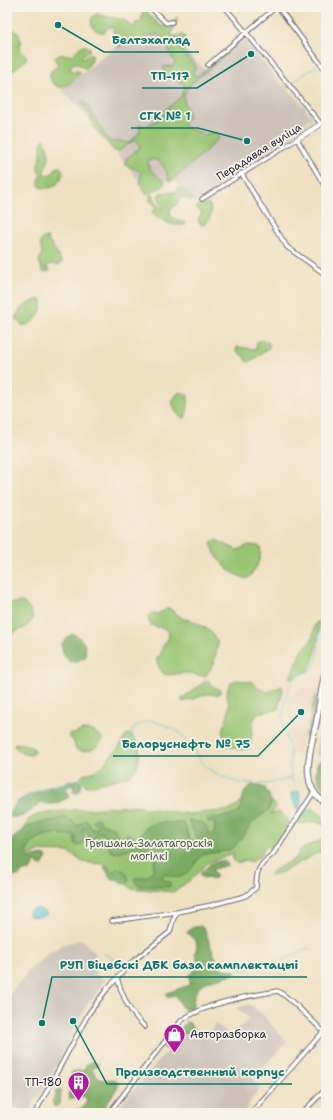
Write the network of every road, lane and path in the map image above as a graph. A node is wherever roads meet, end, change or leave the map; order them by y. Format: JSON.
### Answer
{"nodes":[{"id":1,"x":150,"y":7,"type":"edge"},
{"id":2,"x":225,"y":7,"type":"edge"},
{"id":3,"x":277,"y":7,"type":"edge"},
{"id":4,"x":172,"y":22,"type":"dead end"},
{"id":5,"x":246,"y":32,"type":"junction"},
{"id":6,"x":208,"y":65,"type":"dead end"},
{"id":7,"x":326,"y":71,"type":"edge"},
{"id":8,"x":326,"y":121,"type":"edge"},
{"id":9,"x":321,"y":124,"type":"junction"},
{"id":10,"x":297,"y":138,"type":"junction"},
{"id":11,"x":241,"y":173,"type":"junction"},
{"id":12,"x":326,"y":188,"type":"edge"},
{"id":13,"x":202,"y":199,"type":"dead end"},
{"id":14,"x":325,"y":274,"type":"edge"},
{"id":15,"x":326,"y":670,"type":"edge"},
{"id":16,"x":314,"y":792,"type":"junction"},
{"id":17,"x":326,"y":803,"type":"edge"},
{"id":18,"x":177,"y":912,"type":"junction"},
{"id":19,"x":112,"y":921,"type":"dead end"},
{"id":20,"x":117,"y":978,"type":"junction"},
{"id":21,"x":145,"y":1027,"type":"dead end"},
{"id":22,"x":325,"y":1033,"type":"edge"},
{"id":23,"x":326,"y":1089,"type":"edge"},
{"id":24,"x":7,"y":1112,"type":"edge"},
{"id":25,"x":14,"y":1113,"type":"edge"},
{"id":26,"x":35,"y":1113,"type":"edge"},
{"id":27,"x":109,"y":1113,"type":"edge"},
{"id":28,"x":251,"y":1113,"type":"edge"},
{"id":29,"x":302,"y":1113,"type":"edge"}],
"edges":[{"from":1,"to":4,"type":"street"},
{"from":2,"to":5,"type":"street"},
{"from":3,"to":5,"type":"street"},
{"from":3,"to":7,"type":"street"},
{"from":5,"to":6,"type":"street"},
{"from":5,"to":9,"type":"street"},
{"from":8,"to":9,"type":"street","name":"Перадавая вуліца"},
{"from":9,"to":10,"type":"street","name":"Перадавая вуліца"},
{"from":10,"to":11,"type":"street","name":"Перадавая вуліца"},
{"from":10,"to":12,"type":"street"},
{"from":11,"to":13,"type":"street","name":"Перадавая вуліца"},
{"from":11,"to":14,"type":"street"},
{"from":15,"to":16,"type":"main road"},
{"from":16,"to":17,"type":"main road"},
{"from":16,"to":18,"type":"street"},
{"from":18,"to":19,"type":"street"},
{"from":18,"to":20,"type":"street"},
{"from":20,"to":21,"type":"street"},
{"from":20,"to":26,"type":"street"},
{"from":22,"to":27,"type":"street"},
{"from":22,"to":28,"type":"street"},
{"from":23,"to":29,"type":"street"},
{"from":24,"to":25,"type":"street"}]}
